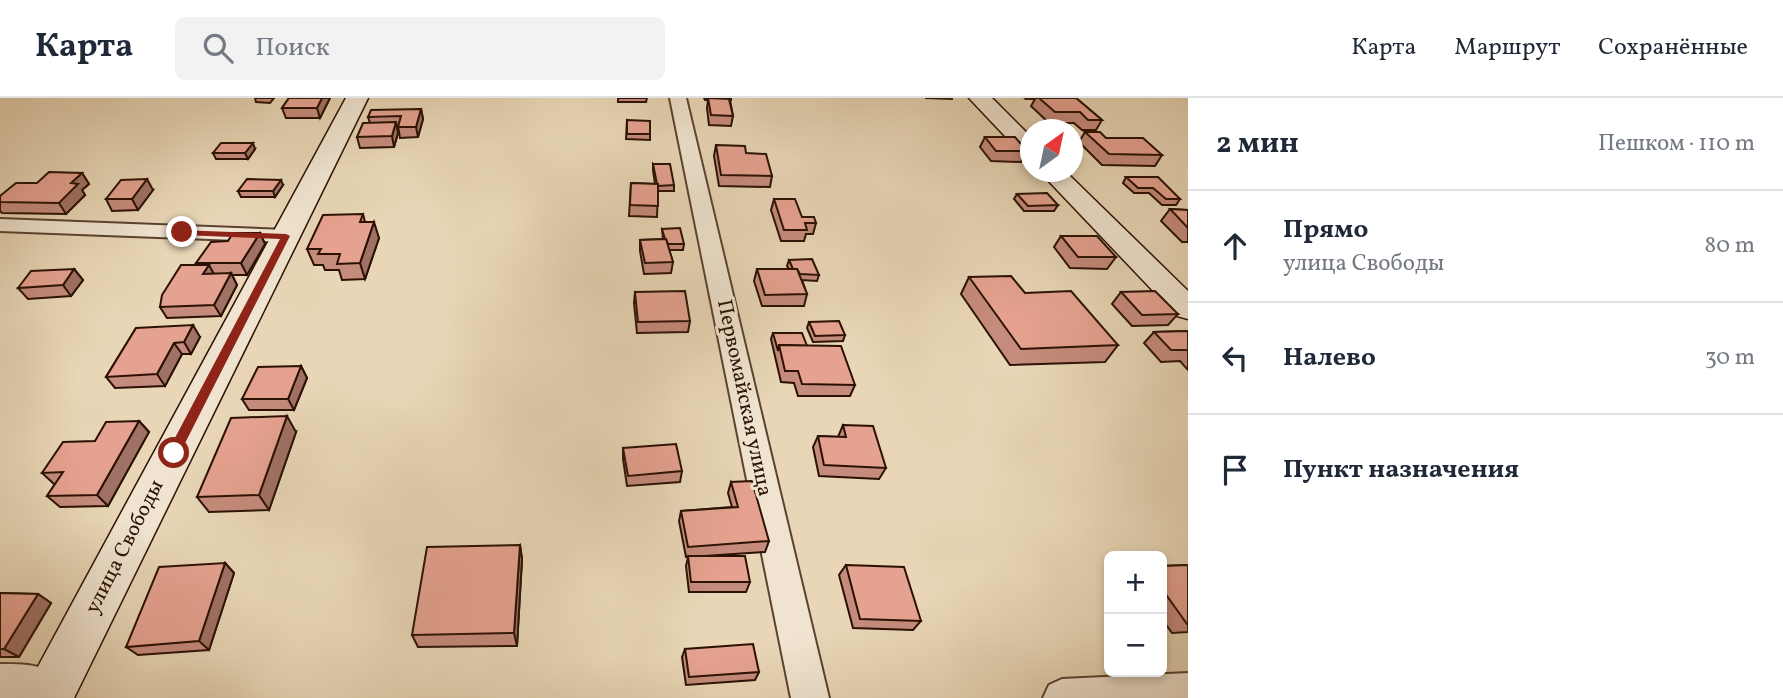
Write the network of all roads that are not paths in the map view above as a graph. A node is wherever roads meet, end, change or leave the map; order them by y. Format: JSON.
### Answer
{"nodes":[{"id":1,"x":357,"y":98,"type":"edge"},
{"id":2,"x":678,"y":98,"type":"edge"},
{"id":3,"x":980,"y":98,"type":"edge"},
{"id":4,"x":1020,"y":138,"type":"edge"},
{"id":5,"x":1062,"y":182,"type":"edge"},
{"id":6,"x":0,"y":225,"type":"edge"},
{"id":7,"x":286,"y":236,"type":"junction"},
{"id":8,"x":1188,"y":309,"type":"edge"},
{"id":9,"x":0,"y":682,"type":"edge"},
{"id":10,"x":1188,"y":692,"type":"edge"},
{"id":11,"x":49,"y":697,"type":"edge"},
{"id":12,"x":810,"y":698,"type":"edge"},
{"id":13,"x":1062,"y":698,"type":"edge"}],
"edges":[{"from":1,"to":7,"type":"main road","name":"улица Свободы"},
{"from":2,"to":12,"type":"street","name":"Первомайская улица"},
{"from":3,"to":4,"type":"main road"},
{"from":5,"to":8,"type":"main road"},
{"from":6,"to":7,"type":"street"},
{"from":7,"to":11,"type":"main road","name":"улица Свободы"},
{"from":9,"to":11,"type":"street"},
{"from":10,"to":13,"type":"street"}]}
